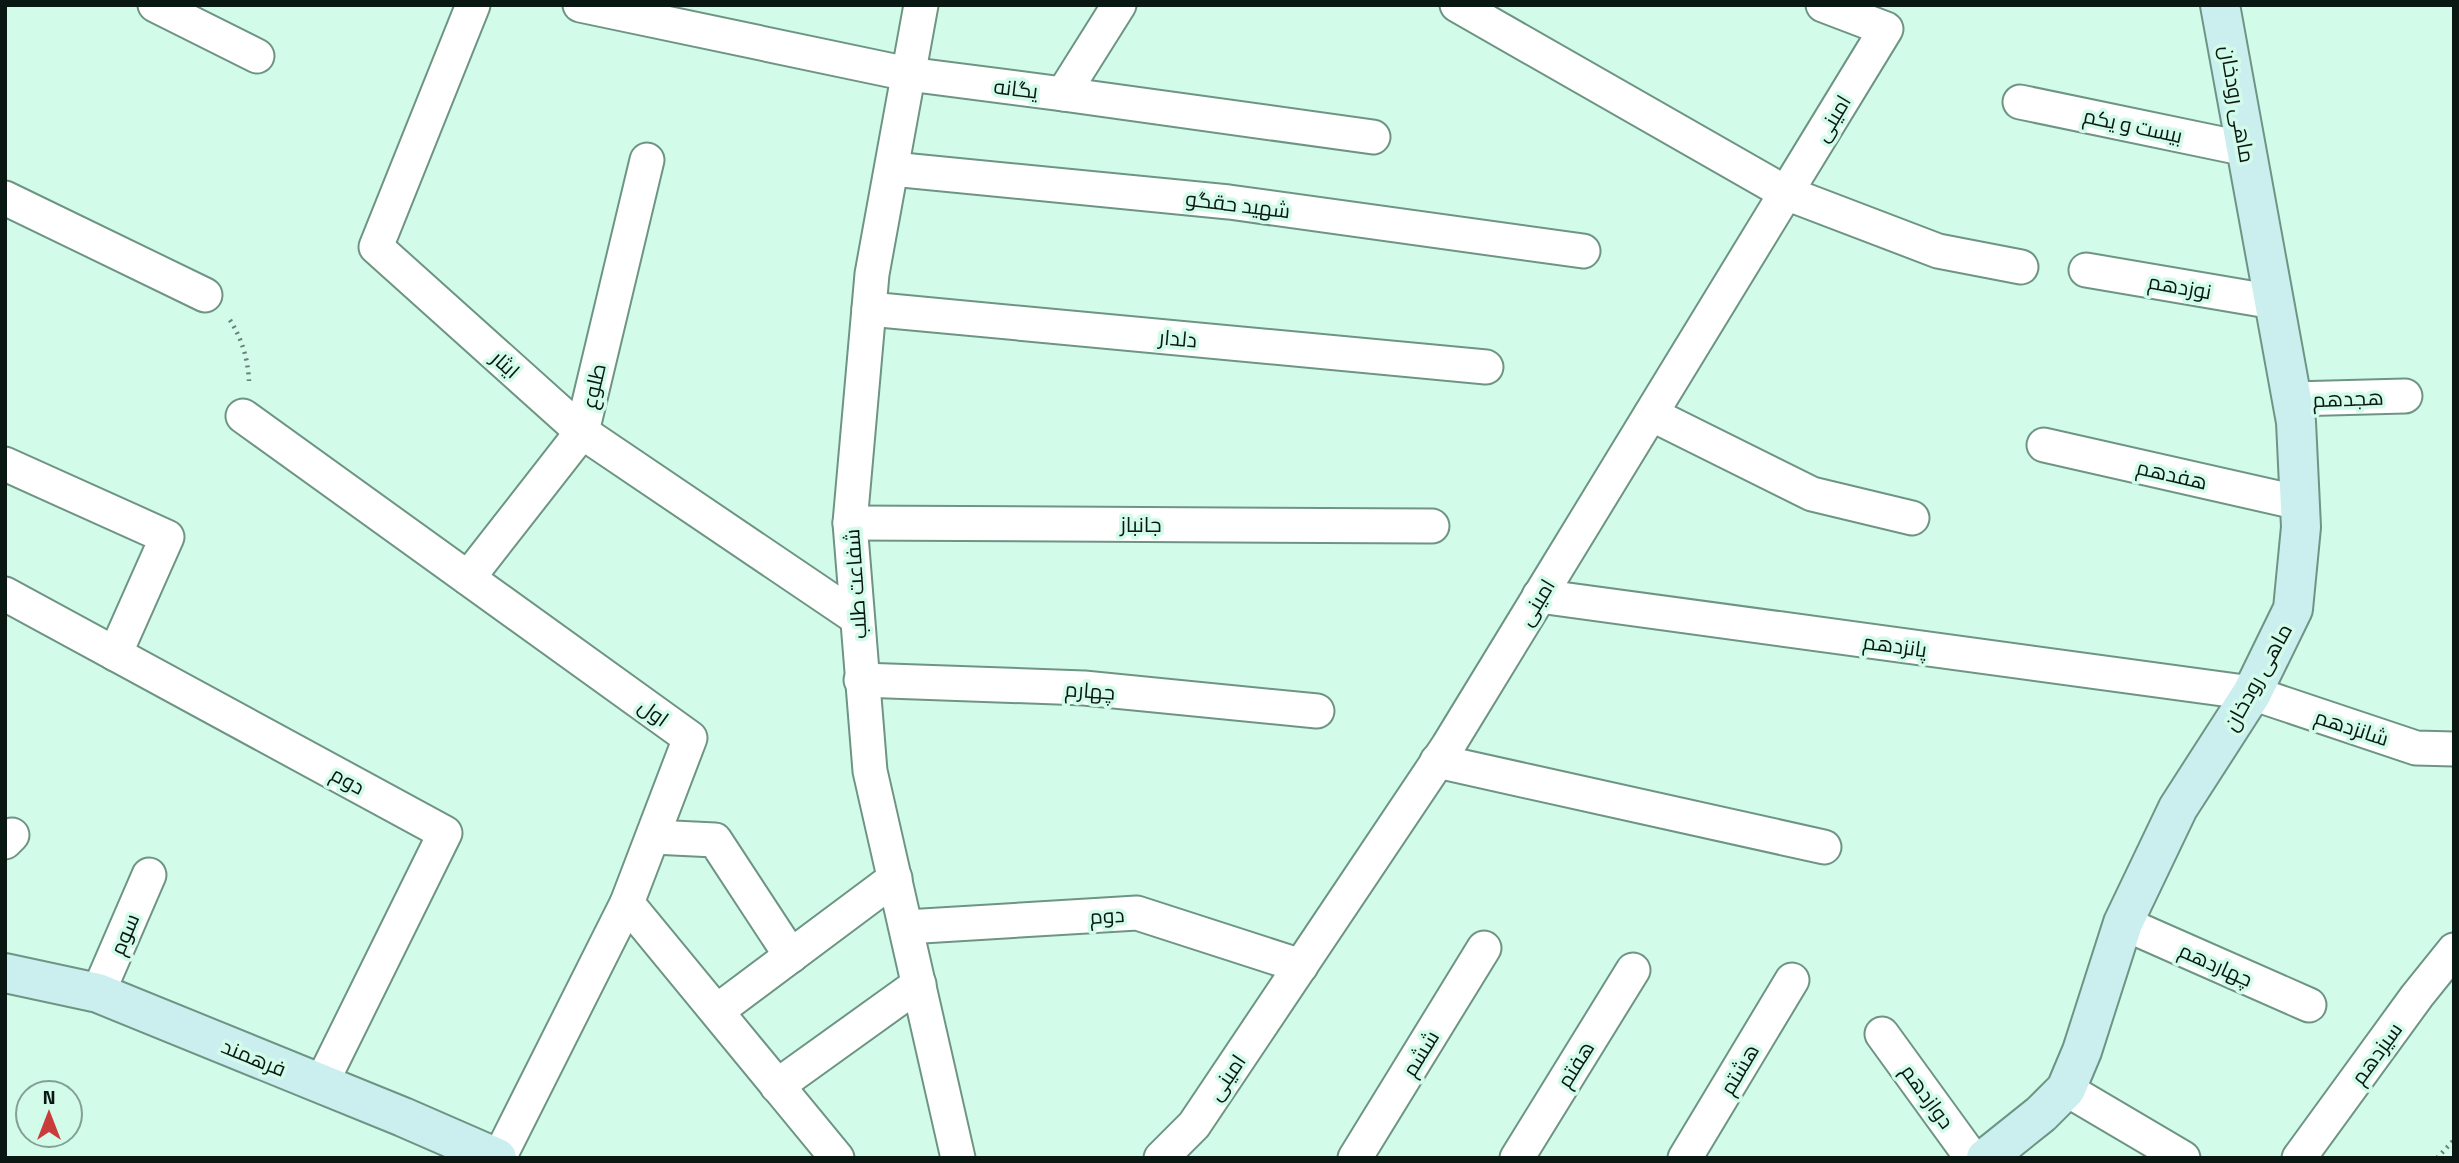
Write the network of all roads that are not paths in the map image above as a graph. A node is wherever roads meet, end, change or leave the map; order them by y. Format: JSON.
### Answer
{"nodes":[{"id":1,"x":155,"y":5,"type":"edge"},
{"id":2,"x":473,"y":5,"type":"edge"},
{"id":3,"x":580,"y":5,"type":"edge"},
{"id":4,"x":921,"y":5,"type":"edge"},
{"id":5,"x":1119,"y":5,"type":"edge"},
{"id":6,"x":1457,"y":5,"type":"edge"},
{"id":7,"x":1823,"y":5,"type":"edge"},
{"id":8,"x":2220,"y":5,"type":"edge"},
{"id":9,"x":257,"y":56,"type":"dead end"},
{"id":10,"x":908,"y":74,"type":"junction"},
{"id":11,"x":1063,"y":94,"type":"junction"},
{"id":12,"x":2020,"y":102,"type":"dead end"},
{"id":13,"x":1373,"y":137,"type":"dead end"},
{"id":14,"x":2246,"y":149,"type":"junction"},
{"id":15,"x":647,"y":160,"type":"dead end"},
{"id":16,"x":892,"y":169,"type":"junction"},
{"id":17,"x":1786,"y":193,"type":"junction"},
{"id":18,"x":5,"y":198,"type":"edge"},
{"id":19,"x":1584,"y":251,"type":"dead end"},
{"id":20,"x":2021,"y":267,"type":"dead end"},
{"id":21,"x":2087,"y":270,"type":"dead end"},
{"id":22,"x":205,"y":295,"type":"road end"},
{"id":23,"x":2274,"y":302,"type":"junction"},
{"id":24,"x":869,"y":309,"type":"junction"},
{"id":25,"x":1486,"y":367,"type":"dead end"},
{"id":26,"x":2405,"y":396,"type":"dead end"},
{"id":27,"x":2292,"y":399,"type":"junction"},
{"id":28,"x":1651,"y":414,"type":"junction"},
{"id":29,"x":243,"y":416,"type":"road end"},
{"id":30,"x":582,"y":432,"type":"junction"},
{"id":31,"x":2044,"y":445,"type":"dead end"},
{"id":32,"x":5,"y":464,"type":"edge"},
{"id":33,"x":2300,"y":503,"type":"junction"},
{"id":34,"x":1912,"y":518,"type":"dead end"},
{"id":35,"x":850,"y":523,"type":"junction"},
{"id":36,"x":1432,"y":526,"type":"dead end"},
{"id":37,"x":468,"y":578,"type":"junction"},
{"id":38,"x":5,"y":594,"type":"edge"},
{"id":39,"x":1539,"y":596,"type":"junction"},
{"id":40,"x":857,"y":618,"type":"junction"},
{"id":41,"x":115,"y":653,"type":"junction"},
{"id":42,"x":861,"y":680,"type":"junction"},
{"id":43,"x":2252,"y":693,"type":"junction"},
{"id":44,"x":1317,"y":711,"type":"dead end"},
{"id":45,"x":2454,"y":749,"type":"edge"},
{"id":46,"x":1437,"y":761,"type":"junction"},
{"id":47,"x":653,"y":837,"type":"junction"},
{"id":48,"x":1824,"y":847,"type":"dead end"},
{"id":49,"x":149,"y":876,"type":"dead end"},
{"id":50,"x":895,"y":878,"type":"junction"},
{"id":51,"x":627,"y":903,"type":"junction"},
{"id":52,"x":2123,"y":923,"type":"junction"},
{"id":53,"x":906,"y":927,"type":"junction"},
{"id":54,"x":1484,"y":948,"type":"dead end"},
{"id":55,"x":2454,"y":950,"type":"edge"},
{"id":56,"x":791,"y":956,"type":"junction"},
{"id":57,"x":1301,"y":966,"type":"junction"},
{"id":58,"x":1633,"y":970,"type":"dead end"},
{"id":59,"x":5,"y":973,"type":"edge"},
{"id":60,"x":1792,"y":980,"type":"dead end"},
{"id":61,"x":919,"y":984,"type":"junction"},
{"id":62,"x":98,"y":993,"type":"junction"},
{"id":63,"x":2309,"y":1005,"type":"dead end"},
{"id":64,"x":717,"y":1011,"type":"junction"},
{"id":65,"x":1882,"y":1034,"type":"dead end"},
{"id":66,"x":321,"y":1084,"type":"junction"},
{"id":67,"x":777,"y":1086,"type":"junction"},
{"id":68,"x":2066,"y":1089,"type":"junction"},
{"id":69,"x":498,"y":1158,"type":"edge"},
{"id":70,"x":837,"y":1158,"type":"edge"},
{"id":71,"x":958,"y":1158,"type":"edge"},
{"id":72,"x":1161,"y":1158,"type":"edge"},
{"id":73,"x":1355,"y":1158,"type":"edge"},
{"id":74,"x":1517,"y":1158,"type":"edge"},
{"id":75,"x":1685,"y":1158,"type":"edge"},
{"id":76,"x":1972,"y":1158,"type":"edge"},
{"id":77,"x":1986,"y":1158,"type":"edge"},
{"id":78,"x":2183,"y":1158,"type":"edge"},
{"id":79,"x":2299,"y":1158,"type":"edge"}],
"edges":[{"from":1,"to":9,"type":"street"},
{"from":2,"to":30,"type":"street","name":"ایثار"},
{"from":3,"to":10,"type":"street"},
{"from":4,"to":10,"type":"street","name":"شفاعت طلب"},
{"from":5,"to":11,"type":"street","name":"یگانه"},
{"from":6,"to":17,"type":"street"},
{"from":7,"to":17,"type":"street","name":"امینی"},
{"from":8,"to":14,"type":"main road","name":"ماهی رودخان"},
{"from":10,"to":11,"type":"street","name":"یگانه"},
{"from":10,"to":16,"type":"street","name":"شفاعت طلب"},
{"from":11,"to":13,"type":"street"},
{"from":12,"to":14,"type":"street","name":"بیست و یکم"},
{"from":14,"to":23,"type":"main road","name":"ماهی رودخان"},
{"from":15,"to":30,"type":"street","name":"طلوع"},
{"from":16,"to":19,"type":"street","name":"شهید حقگو"},
{"from":16,"to":24,"type":"street","name":"شفاعت طلب"},
{"from":17,"to":20,"type":"street"},
{"from":17,"to":28,"type":"street","name":"امینی"},
{"from":18,"to":22,"type":"street"},
{"from":21,"to":23,"type":"street","name":"نوزدهم"},
{"from":23,"to":27,"type":"main road","name":"ماهی رودخان"},
{"from":24,"to":25,"type":"street","name":"دلدار"},
{"from":24,"to":35,"type":"street","name":"شفاعت طلب"},
{"from":26,"to":27,"type":"street","name":"هجدهم"},
{"from":27,"to":33,"type":"main road","name":"ماهی رودخان"},
{"from":28,"to":34,"type":"street"},
{"from":28,"to":39,"type":"street","name":"امینی"},
{"from":29,"to":37,"type":"street","name":"اول"},
{"from":30,"to":37,"type":"street","name":"طلوع"},
{"from":30,"to":40,"type":"street","name":"ایثار"},
{"from":31,"to":33,"type":"street","name":"هفدهم"},
{"from":32,"to":41,"type":"street"},
{"from":33,"to":43,"type":"main road","name":"ماهی رودخان"},
{"from":35,"to":36,"type":"street","name":"جانباز"},
{"from":35,"to":40,"type":"street","name":"شفاعت طلب"},
{"from":37,"to":47,"type":"street","name":"اول"},
{"from":38,"to":41,"type":"street","name":"دوم"},
{"from":39,"to":43,"type":"street","name":"پانزدهم"},
{"from":39,"to":46,"type":"street","name":"امینی"},
{"from":40,"to":42,"type":"street","name":"شفاعت طلب"},
{"from":41,"to":66,"type":"street","name":"دوم"},
{"from":42,"to":44,"type":"street","name":"چهارم"},
{"from":42,"to":50,"type":"street","name":"شفاعت طلب"},
{"from":43,"to":45,"type":"street","name":"شانزدهم"},
{"from":43,"to":52,"type":"main road","name":"ماهی رودخان"},
{"from":46,"to":48,"type":"street"},
{"from":46,"to":57,"type":"street","name":"امینی"},
{"from":47,"to":51,"type":"street","name":"اول"},
{"from":47,"to":56,"type":"street"},
{"from":49,"to":62,"type":"street","name":"سوم"},
{"from":50,"to":53,"type":"street","name":"شفاعت طلب"},
{"from":50,"to":56,"type":"street"},
{"from":51,"to":64,"type":"street"},
{"from":51,"to":69,"type":"street","name":"اول"},
{"from":52,"to":63,"type":"street","name":"چهاردهم"},
{"from":52,"to":68,"type":"main road","name":"ماهی رودخان"},
{"from":53,"to":57,"type":"street","name":"دوم"},
{"from":53,"to":61,"type":"street","name":"شفاعت طلب"},
{"from":54,"to":73,"type":"street","name":"ششم"},
{"from":55,"to":79,"type":"street","name":"سیزدهم"},
{"from":56,"to":64,"type":"street"},
{"from":57,"to":72,"type":"street","name":"امینی"},
{"from":58,"to":74,"type":"street","name":"هفتم"},
{"from":59,"to":62,"type":"main road","name":"فرهمند"},
{"from":60,"to":75,"type":"street","name":"هشتم"},
{"from":61,"to":67,"type":"street"},
{"from":61,"to":71,"type":"street","name":"شفاعت طلب"},
{"from":62,"to":66,"type":"main road","name":"فرهمند"},
{"from":64,"to":67,"type":"street"},
{"from":65,"to":76,"type":"street","name":"دوازدهم"},
{"from":66,"to":69,"type":"main road","name":"فرهمند"},
{"from":67,"to":70,"type":"street"},
{"from":68,"to":77,"type":"main road","name":"ماهی رودخان"},
{"from":68,"to":78,"type":"street"}]}
